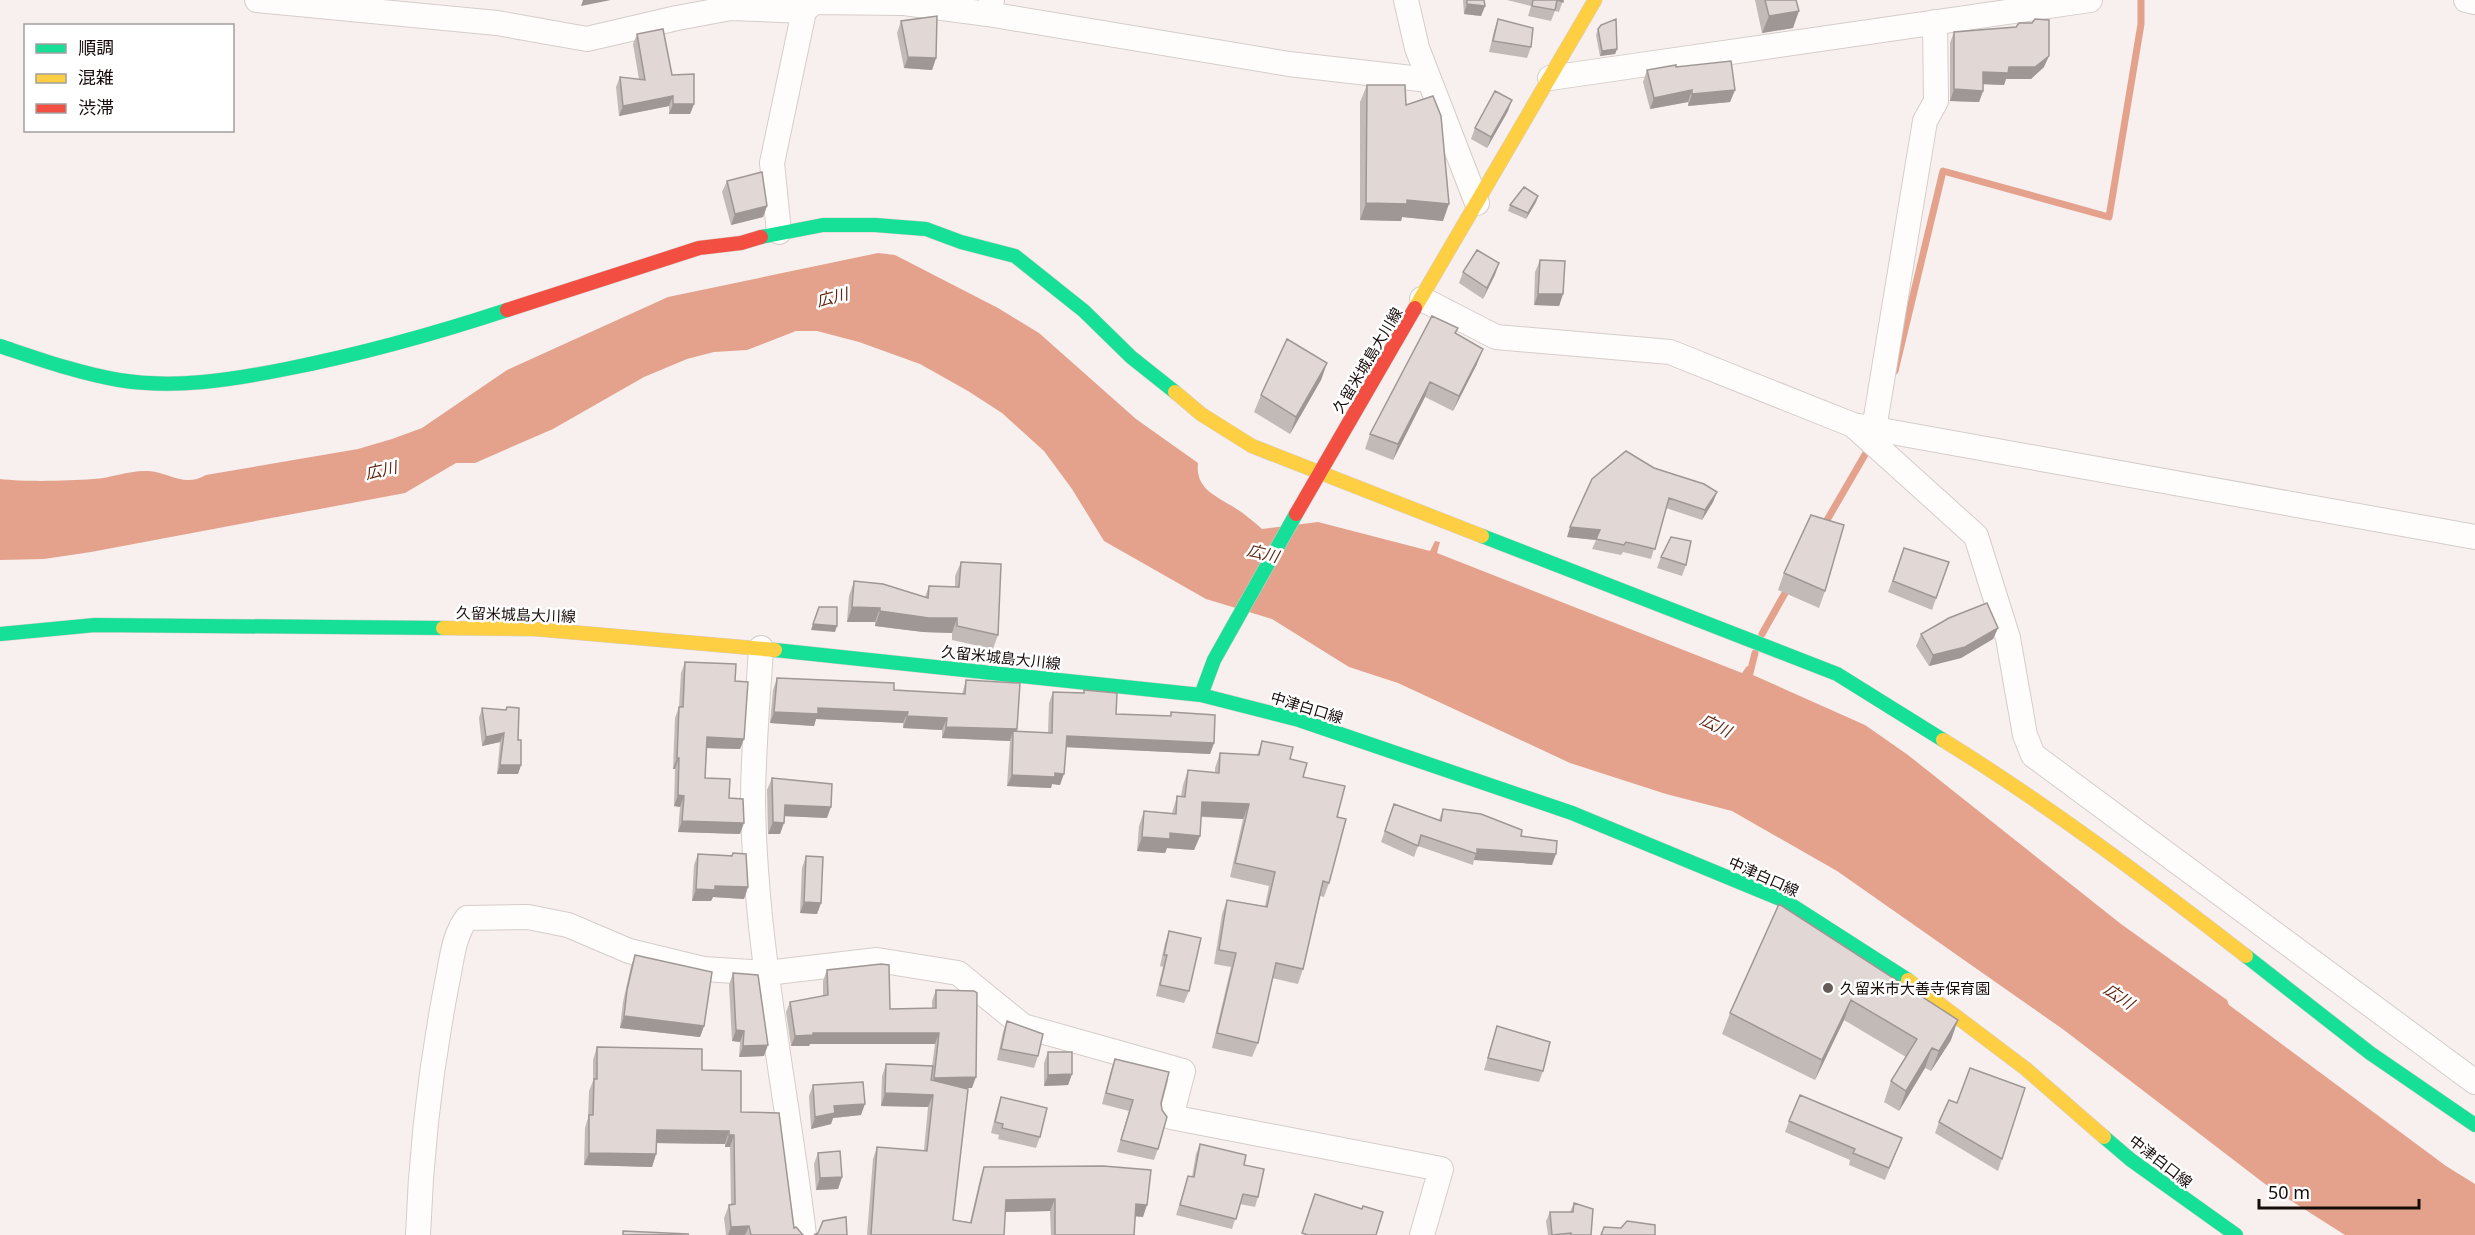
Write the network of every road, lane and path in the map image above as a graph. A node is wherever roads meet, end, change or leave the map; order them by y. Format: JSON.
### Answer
{"nodes":[{"id":1,"x":257,"y":0,"type":"edge"},
{"id":2,"x":1406,"y":0,"type":"edge"},
{"id":3,"x":1595,"y":0,"type":"edge"},
{"id":4,"x":2090,"y":0,"type":"edge"},
{"id":5,"x":2466,"y":0,"type":"edge"},
{"id":6,"x":2475,"y":2,"type":"edge"},
{"id":7,"x":810,"y":5,"type":"edge"},
{"id":8,"x":990,"y":7,"type":"edge"},
{"id":9,"x":1985,"y":8,"type":"edge"},
{"id":10,"x":1935,"y":22,"type":"junction"},
{"id":11,"x":1550,"y":78,"type":"junction"},
{"id":12,"x":1429,"y":80,"type":"junction"},
{"id":13,"x":1477,"y":203,"type":"junction"},
{"id":14,"x":779,"y":232,"type":"junction"},
{"id":15,"x":1422,"y":299,"type":"junction"},
{"id":16,"x":0,"y":346,"type":"edge"},
{"id":17,"x":1864,"y":427,"type":"junction"},
{"id":18,"x":1317,"y":476,"type":"junction"},
{"id":19,"x":2475,"y":537,"type":"edge"},
{"id":20,"x":0,"y":634,"type":"edge"},
{"id":21,"x":761,"y":648,"type":"junction"},
{"id":22,"x":1201,"y":695,"type":"junction"},
{"id":23,"x":767,"y":973,"type":"junction"},
{"id":24,"x":2475,"y":1082,"type":"edge"},
{"id":25,"x":2475,"y":1125,"type":"edge"},
{"id":26,"x":418,"y":1235,"type":"edge"},
{"id":27,"x":804,"y":1235,"type":"edge"},
{"id":28,"x":1422,"y":1235,"type":"edge"},
{"id":29,"x":2236,"y":1235,"type":"edge"}],
"edges":[{"from":1,"to":7,"type":"street"},
{"from":2,"to":12,"type":"street"},
{"from":3,"to":11,"type":"main road","name":"久留米城島大川線"},
{"from":4,"to":9,"type":"street"},
{"from":5,"to":6,"type":"street"},
{"from":7,"to":8,"type":"street"},
{"from":7,"to":14,"type":"street"},
{"from":8,"to":12,"type":"street"},
{"from":9,"to":10,"type":"street"},
{"from":10,"to":11,"type":"street"},
{"from":10,"to":17,"type":"street"},
{"from":11,"to":13,"type":"main road","name":"久留米城島大川線"},
{"from":12,"to":13,"type":"street"},
{"from":13,"to":15,"type":"main road","name":"久留米城島大川線"},
{"from":14,"to":16,"type":"main road"},
{"from":14,"to":18,"type":"main road"},
{"from":15,"to":17,"type":"street"},
{"from":15,"to":18,"type":"main road","name":"久留米城島大川線"},
{"from":17,"to":19,"type":"street"},
{"from":17,"to":24,"type":"street"},
{"from":18,"to":22,"type":"main road","name":"久留米城島大川線"},
{"from":18,"to":25,"type":"main road"},
{"from":20,"to":21,"type":"main road","name":"久留米城島大川線"},
{"from":21,"to":22,"type":"main road","name":"久留米城島大川線"},
{"from":21,"to":23,"type":"street"},
{"from":22,"to":29,"type":"main road","name":"中津白口線"},
{"from":23,"to":26,"type":"street"},
{"from":23,"to":27,"type":"street"},
{"from":23,"to":28,"type":"street"}]}
